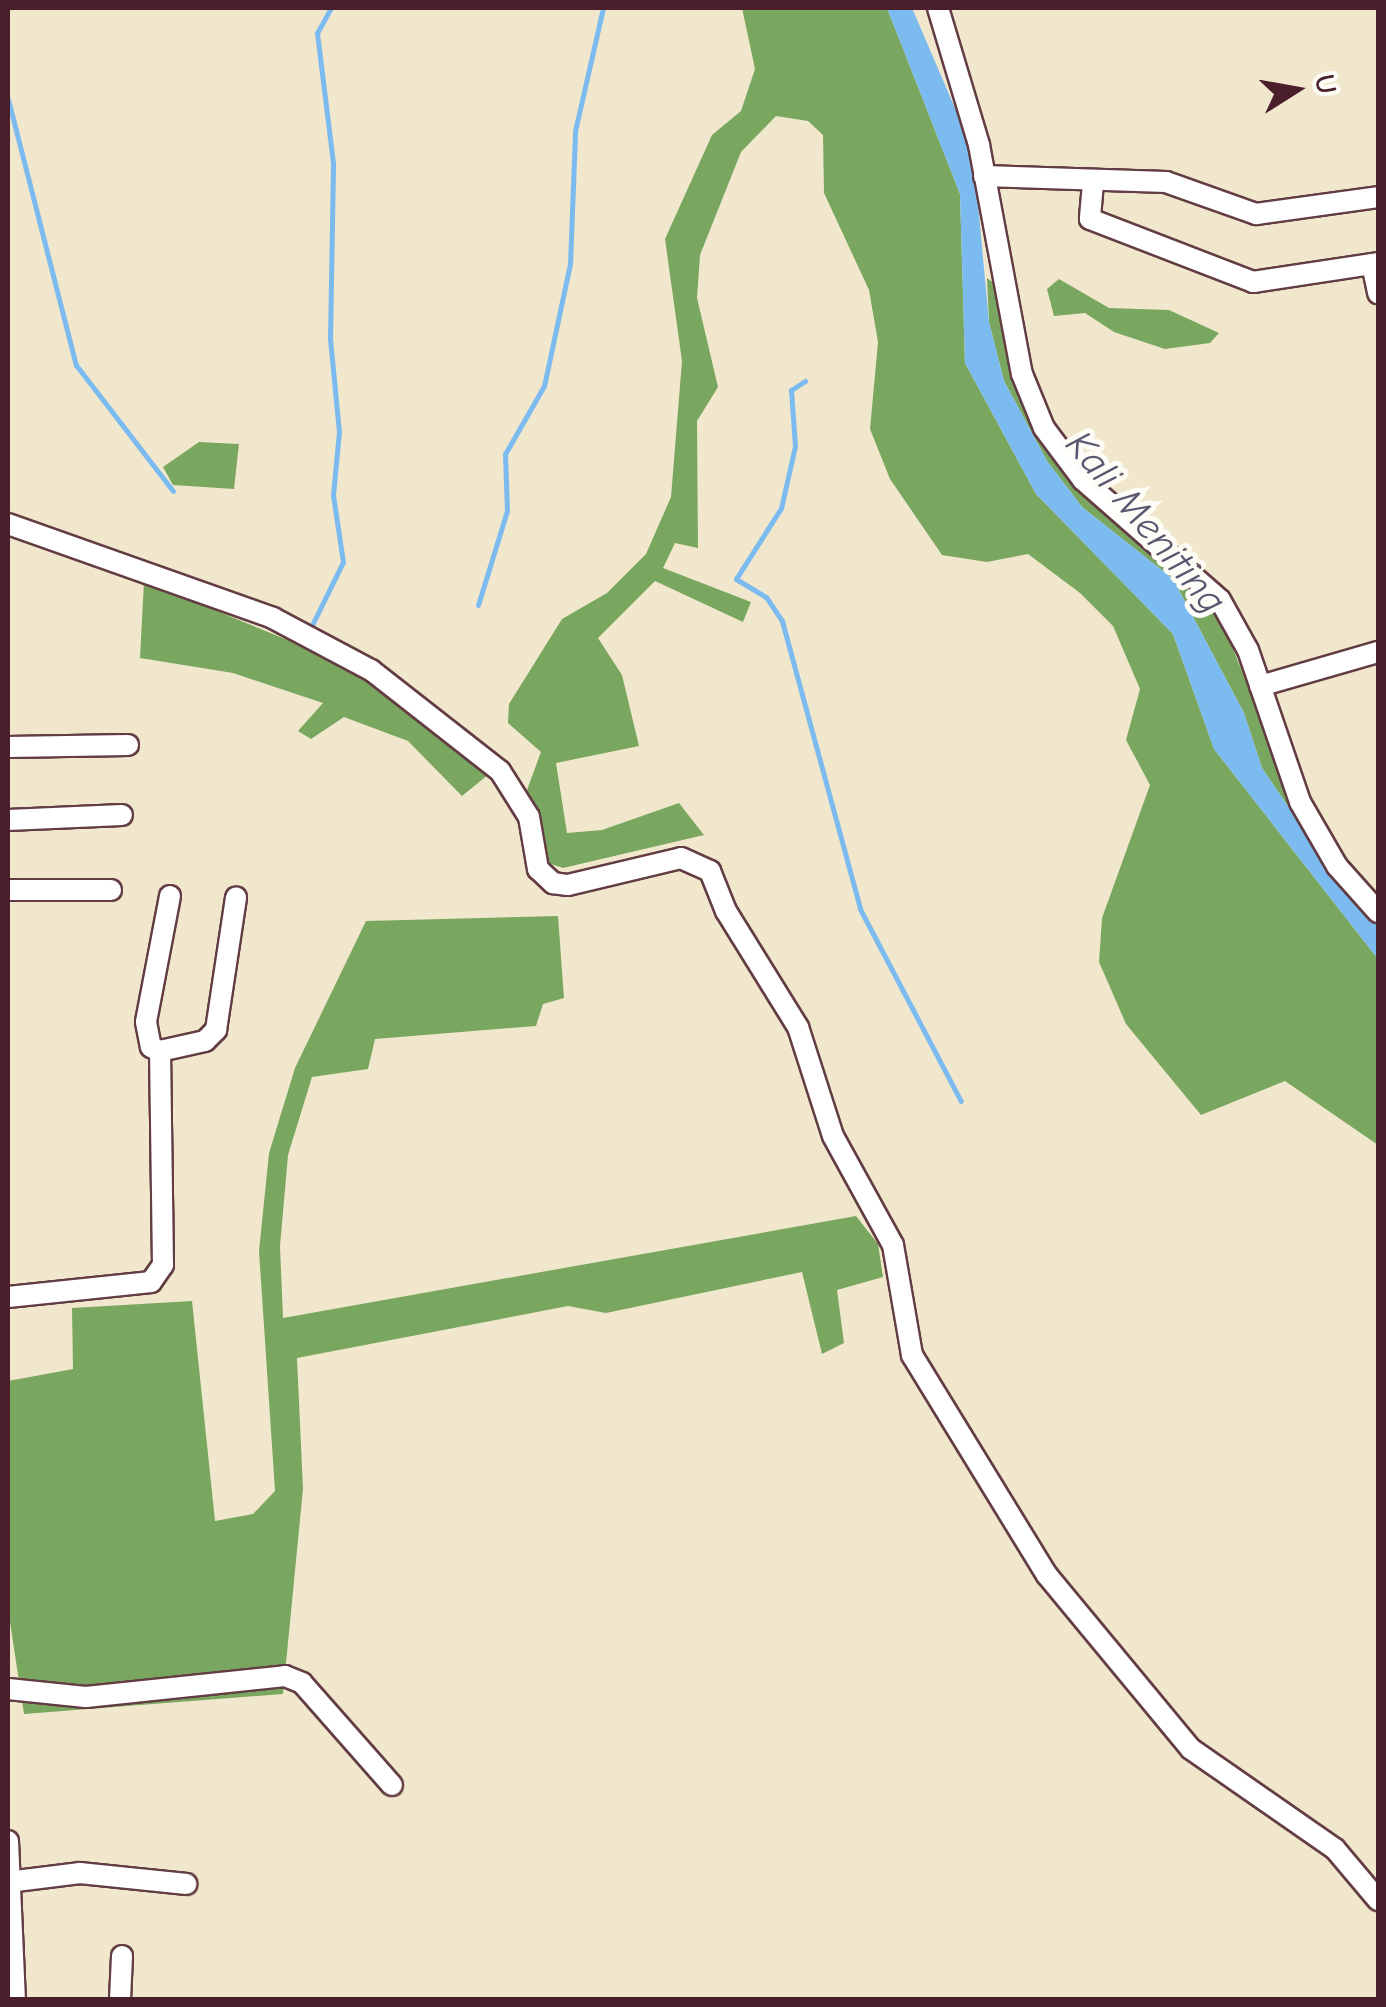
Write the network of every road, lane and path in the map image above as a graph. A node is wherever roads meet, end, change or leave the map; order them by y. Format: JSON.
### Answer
{"nodes":[{"id":1,"x":938,"y":8,"type":"edge"},
{"id":2,"x":984,"y":176,"type":"junction"},
{"id":3,"x":1092,"y":183,"type":"junction"},
{"id":4,"x":1378,"y":197,"type":"edge"},
{"id":5,"x":1375,"y":264,"type":"edge"},
{"id":6,"x":1378,"y":293,"type":"edge"},
{"id":7,"x":8,"y":524,"type":"edge"},
{"id":8,"x":1378,"y":652,"type":"edge"},
{"id":9,"x":1260,"y":686,"type":"junction"},
{"id":10,"x":128,"y":745,"type":"dead end"},
{"id":11,"x":8,"y":747,"type":"edge"},
{"id":12,"x":122,"y":815,"type":"dead end"},
{"id":13,"x":8,"y":820,"type":"edge"},
{"id":14,"x":8,"y":890,"type":"edge"},
{"id":15,"x":112,"y":890,"type":"dead end"},
{"id":16,"x":170,"y":896,"type":"dead end"},
{"id":17,"x":236,"y":898,"type":"dead end"},
{"id":18,"x":1378,"y":912,"type":"edge"},
{"id":19,"x":160,"y":1051,"type":"junction"},
{"id":20,"x":8,"y":1297,"type":"edge"},
{"id":21,"x":8,"y":1689,"type":"edge"},
{"id":22,"x":392,"y":1784,"type":"dead end"},
{"id":23,"x":8,"y":1841,"type":"edge"},
{"id":24,"x":8,"y":1882,"type":"edge"},
{"id":25,"x":186,"y":1884,"type":"dead end"},
{"id":26,"x":1378,"y":1900,"type":"edge"},
{"id":27,"x":122,"y":1956,"type":"dead end"},
{"id":28,"x":15,"y":2000,"type":"edge"},
{"id":29,"x":120,"y":2000,"type":"edge"}],
"edges":[{"from":1,"to":2,"type":"street"},
{"from":2,"to":3,"type":"street"},
{"from":2,"to":9,"type":"street"},
{"from":3,"to":4,"type":"street"},
{"from":3,"to":5,"type":"street"},
{"from":5,"to":6,"type":"street"},
{"from":7,"to":26,"type":"street"},
{"from":8,"to":9,"type":"street"},
{"from":9,"to":18,"type":"street"},
{"from":10,"to":11,"type":"street"},
{"from":12,"to":13,"type":"street"},
{"from":14,"to":15,"type":"street"},
{"from":16,"to":19,"type":"street"},
{"from":17,"to":19,"type":"street"},
{"from":19,"to":20,"type":"street"},
{"from":21,"to":22,"type":"street"},
{"from":23,"to":24,"type":"street"},
{"from":24,"to":25,"type":"street"},
{"from":24,"to":28,"type":"street"},
{"from":27,"to":29,"type":"street"}]}
